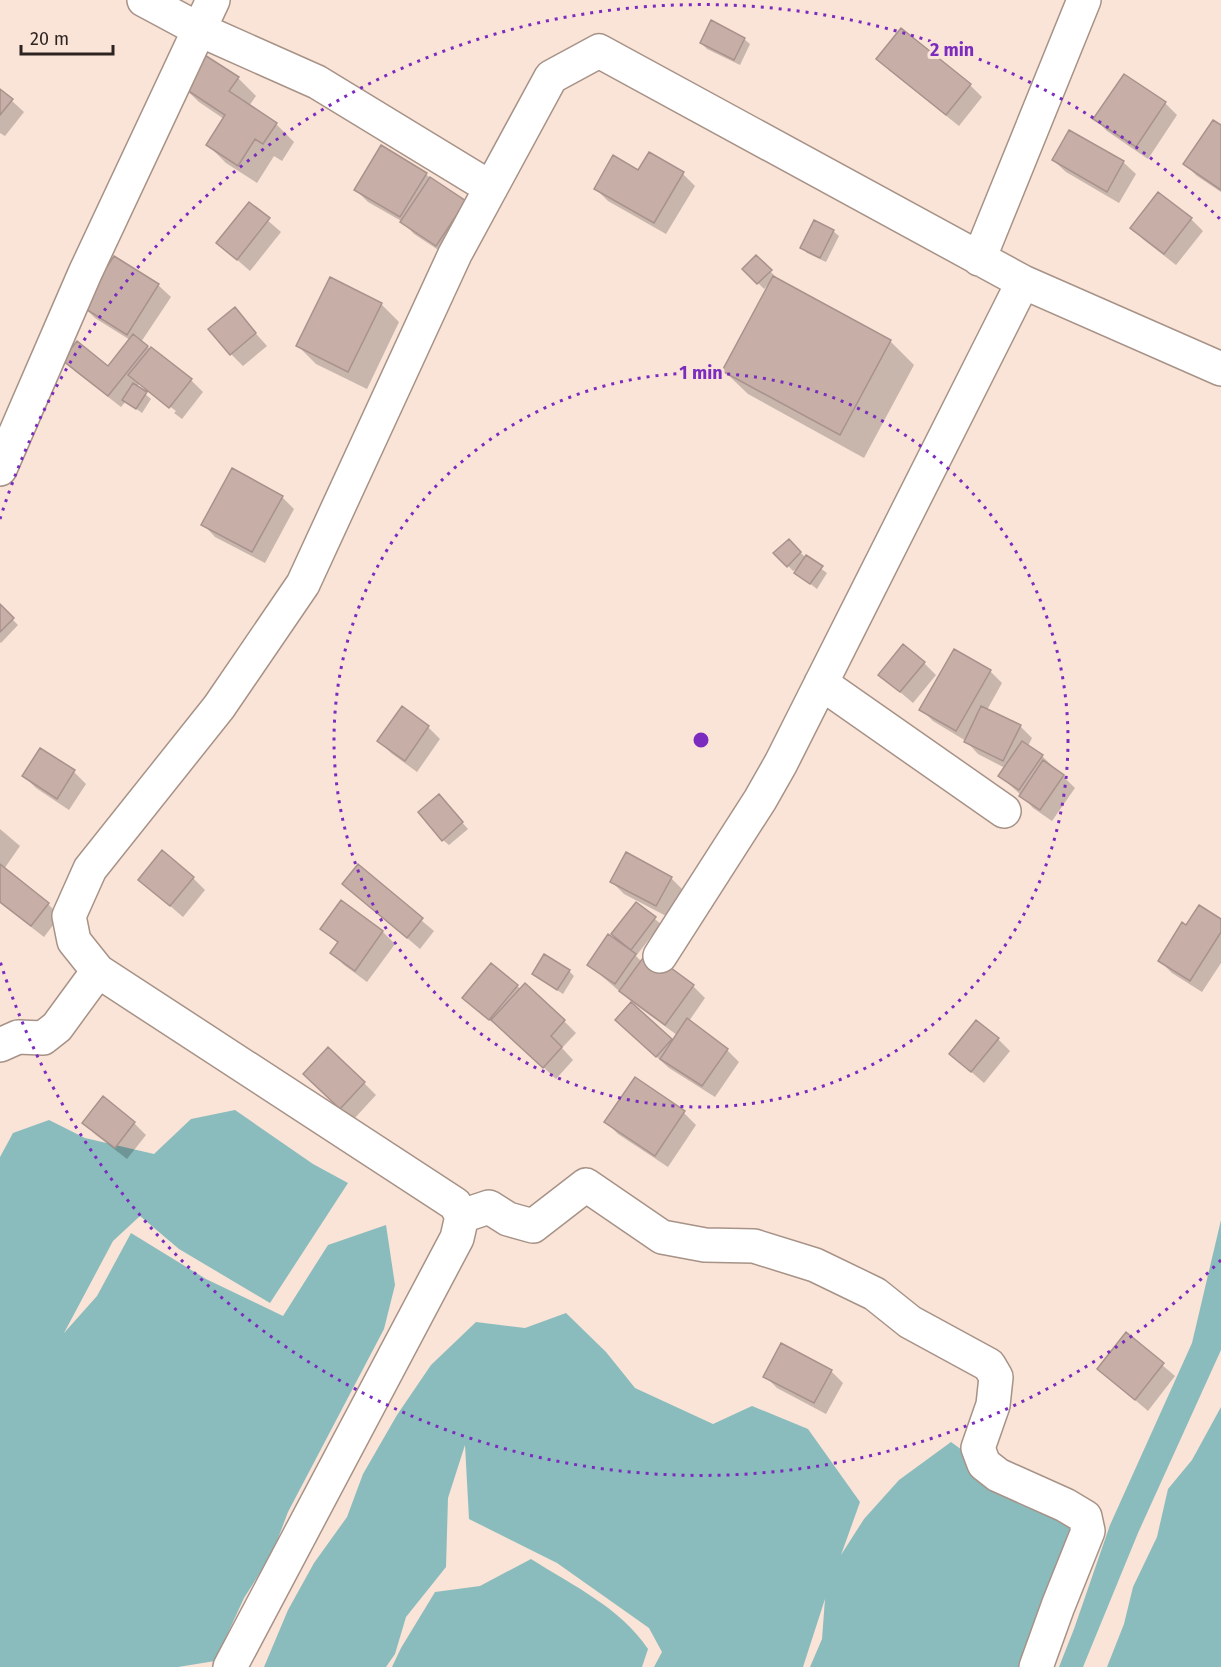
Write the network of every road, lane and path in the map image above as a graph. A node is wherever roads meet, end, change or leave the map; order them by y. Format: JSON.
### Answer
{"nodes":[{"id":1,"x":144,"y":0,"type":"edge"},
{"id":2,"x":213,"y":0,"type":"edge"},
{"id":3,"x":1083,"y":0,"type":"edge"},
{"id":4,"x":198,"y":29,"type":"junction"},
{"id":5,"x":491,"y":188,"type":"junction"},
{"id":6,"x":979,"y":260,"type":"junction"},
{"id":7,"x":1023,"y":282,"type":"junction"},
{"id":8,"x":1221,"y":369,"type":"edge"},
{"id":9,"x":0,"y":469,"type":"edge"},
{"id":10,"x":821,"y":683,"type":"junction"},
{"id":11,"x":1004,"y":811,"type":"dead end"},
{"id":12,"x":660,"y":957,"type":"dead end"},
{"id":13,"x":98,"y":971,"type":"junction"},
{"id":14,"x":0,"y":1045,"type":"edge"},
{"id":15,"x":462,"y":1216,"type":"junction"},
{"id":16,"x":230,"y":1667,"type":"edge"},
{"id":17,"x":1036,"y":1667,"type":"edge"}],
"edges":[{"from":1,"to":4,"type":"street"},
{"from":2,"to":4,"type":"street"},
{"from":3,"to":6,"type":"street"},
{"from":4,"to":5,"type":"street"},
{"from":4,"to":9,"type":"street"},
{"from":5,"to":6,"type":"street"},
{"from":5,"to":13,"type":"street"},
{"from":6,"to":7,"type":"street"},
{"from":7,"to":8,"type":"street"},
{"from":7,"to":10,"type":"street"},
{"from":10,"to":11,"type":"street"},
{"from":10,"to":12,"type":"street"},
{"from":13,"to":14,"type":"street"},
{"from":13,"to":15,"type":"street"},
{"from":15,"to":16,"type":"street"},
{"from":15,"to":17,"type":"street"}]}
